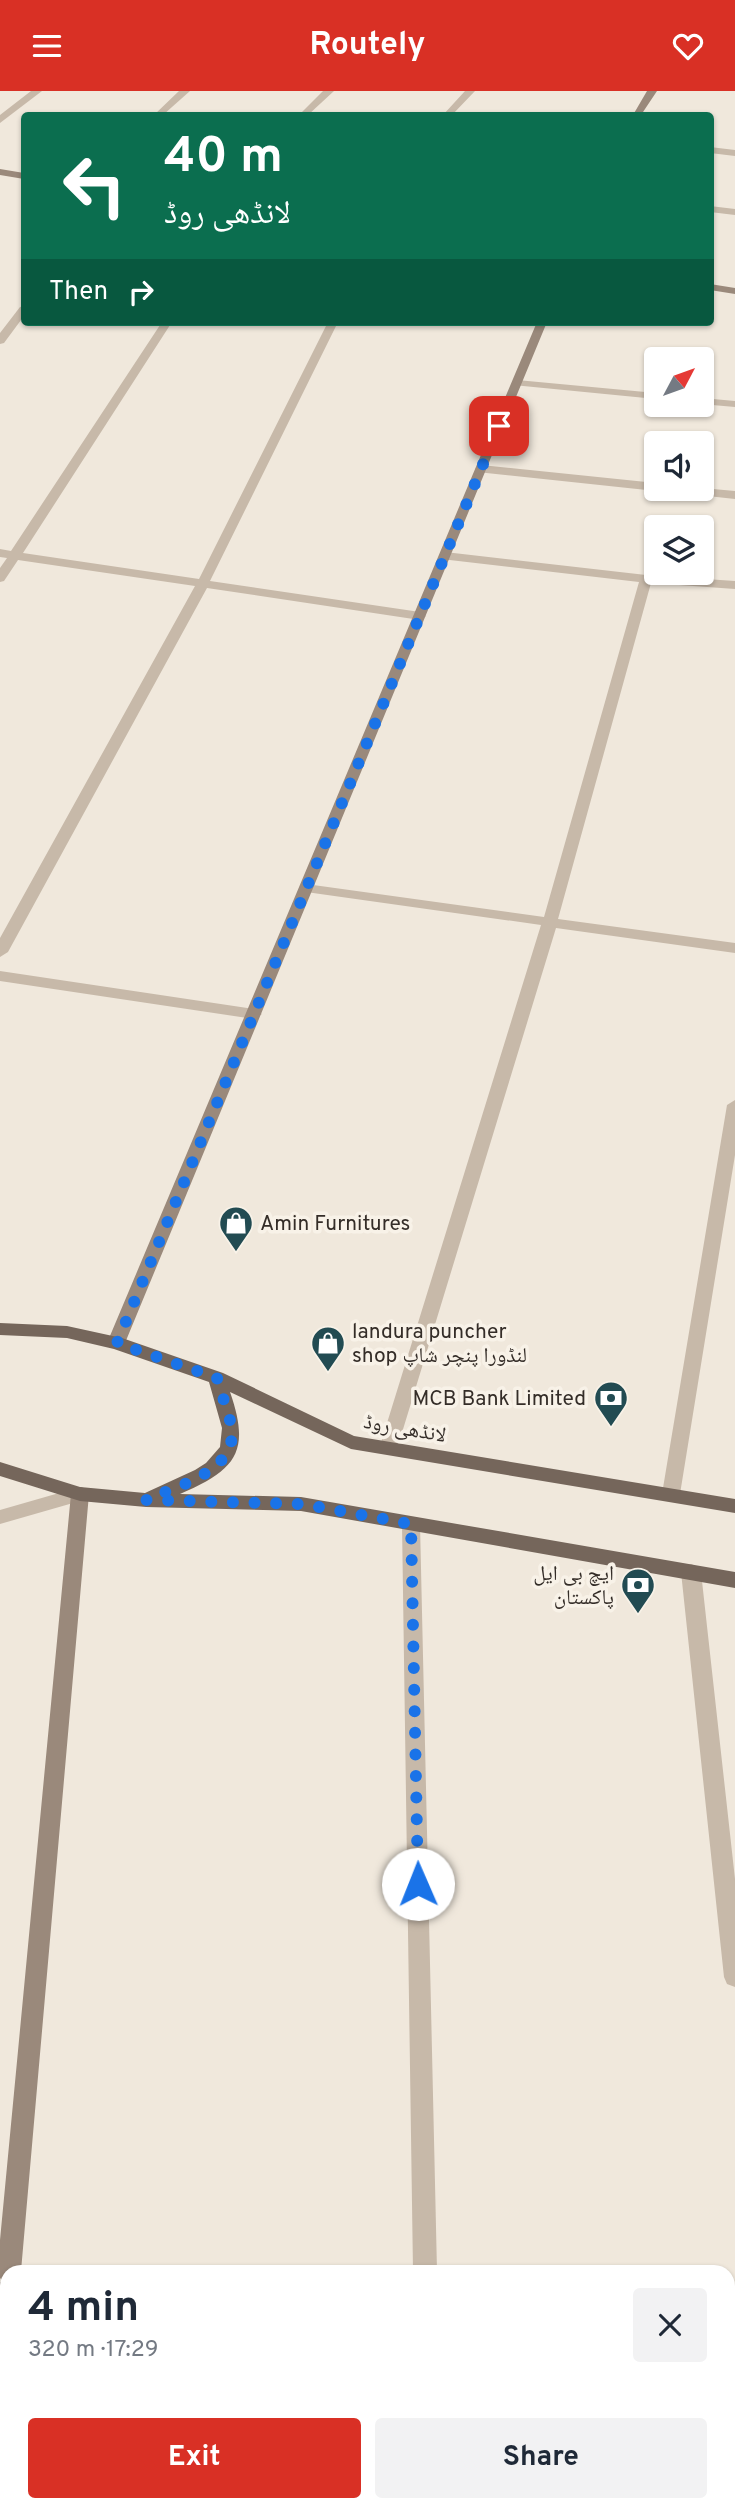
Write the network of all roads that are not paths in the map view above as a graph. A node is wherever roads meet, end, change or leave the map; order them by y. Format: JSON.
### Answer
{"nodes":[{"id":1,"x":37,"y":91,"type":"edge"},
{"id":2,"x":186,"y":91,"type":"edge"},
{"id":3,"x":329,"y":91,"type":"edge"},
{"id":4,"x":470,"y":91,"type":"edge"},
{"id":5,"x":652,"y":91,"type":"edge"},
{"id":6,"x":162,"y":112,"type":"edge"},
{"id":7,"x":306,"y":112,"type":"edge"},
{"id":8,"x":450,"y":112,"type":"edge"},
{"id":9,"x":639,"y":112,"type":"edge"},
{"id":10,"x":0,"y":120,"type":"edge"},
{"id":11,"x":714,"y":150,"type":"edge"},
{"id":12,"x":735,"y":153,"type":"edge"},
{"id":13,"x":0,"y":172,"type":"edge"},
{"id":14,"x":21,"y":176,"type":"edge"},
{"id":15,"x":714,"y":209,"type":"edge"},
{"id":16,"x":735,"y":212,"type":"edge"},
{"id":17,"x":714,"y":288,"type":"edge"},
{"id":18,"x":735,"y":291,"type":"edge"},
{"id":19,"x":21,"y":313,"type":"edge"},
{"id":20,"x":164,"y":326,"type":"edge"},
{"id":21,"x":330,"y":326,"type":"edge"},
{"id":22,"x":540,"y":326,"type":"edge"},
{"id":23,"x":0,"y":341,"type":"edge"},
{"id":24,"x":517,"y":383,"type":"junction"},
{"id":25,"x":644,"y":396,"type":"edge"},
{"id":26,"x":714,"y":402,"type":"edge"},
{"id":27,"x":735,"y":404,"type":"edge"},
{"id":28,"x":481,"y":469,"type":"junction"},
{"id":29,"x":644,"y":486,"type":"edge"},
{"id":30,"x":714,"y":493,"type":"edge"},
{"id":31,"x":735,"y":495,"type":"edge"},
{"id":32,"x":0,"y":553,"type":"edge"},
{"id":33,"x":15,"y":554,"type":"junction"},
{"id":34,"x":445,"y":556,"type":"junction"},
{"id":35,"x":0,"y":578,"type":"edge"},
{"id":36,"x":644,"y":579,"type":"edge"},
{"id":37,"x":203,"y":583,"type":"junction"},
{"id":38,"x":714,"y":584,"type":"edge"},
{"id":39,"x":644,"y":585,"type":"edge"},
{"id":40,"x":735,"y":585,"type":"edge"},
{"id":41,"x":420,"y":616,"type":"junction"},
{"id":42,"x":306,"y":888,"type":"junction"},
{"id":43,"x":550,"y":921,"type":"junction"},
{"id":44,"x":735,"y":948,"type":"edge"},
{"id":45,"x":0,"y":952,"type":"edge"},
{"id":46,"x":0,"y":976,"type":"edge"},
{"id":47,"x":254,"y":1014,"type":"junction"},
{"id":48,"x":735,"y":1105,"type":"edge"},
{"id":49,"x":4,"y":1333,"type":"edge"},
{"id":50,"x":117,"y":1343,"type":"junction"},
{"id":51,"x":217,"y":1378,"type":"junction"},
{"id":52,"x":388,"y":1449,"type":"junction"},
{"id":53,"x":0,"y":1469,"type":"edge"},
{"id":54,"x":80,"y":1494,"type":"junction"},
{"id":55,"x":671,"y":1494,"type":"junction"},
{"id":56,"x":146,"y":1500,"type":"junction"},
{"id":57,"x":735,"y":1506,"type":"edge"},
{"id":58,"x":0,"y":1517,"type":"edge"},
{"id":59,"x":411,"y":1524,"type":"junction"},
{"id":60,"x":691,"y":1572,"type":"junction"},
{"id":61,"x":735,"y":1580,"type":"edge"},
{"id":62,"x":735,"y":1977,"type":"edge"},
{"id":63,"x":10,"y":2265,"type":"edge"},
{"id":64,"x":425,"y":2265,"type":"edge"}],
"edges":[{"from":1,"to":10,"type":"street"},
{"from":2,"to":6,"type":"street"},
{"from":3,"to":7,"type":"street"},
{"from":4,"to":8,"type":"street"},
{"from":5,"to":9,"type":"street"},
{"from":11,"to":12,"type":"street"},
{"from":13,"to":14,"type":"street"},
{"from":15,"to":16,"type":"street"},
{"from":17,"to":18,"type":"street"},
{"from":19,"to":23,"type":"street"},
{"from":20,"to":33,"type":"street"},
{"from":21,"to":37,"type":"street"},
{"from":22,"to":24,"type":"street"},
{"from":24,"to":25,"type":"street"},
{"from":24,"to":28,"type":"street"},
{"from":26,"to":27,"type":"street"},
{"from":28,"to":29,"type":"street"},
{"from":28,"to":34,"type":"street"},
{"from":30,"to":31,"type":"street"},
{"from":32,"to":33,"type":"street"},
{"from":33,"to":35,"type":"street"},
{"from":33,"to":37,"type":"street"},
{"from":34,"to":36,"type":"street"},
{"from":34,"to":41,"type":"street"},
{"from":37,"to":41,"type":"street"},
{"from":37,"to":45,"type":"street"},
{"from":38,"to":40,"type":"street"},
{"from":39,"to":43,"type":"street"},
{"from":41,"to":42,"type":"street"},
{"from":42,"to":43,"type":"street"},
{"from":42,"to":47,"type":"street"},
{"from":43,"to":44,"type":"street"},
{"from":43,"to":52,"type":"street"},
{"from":46,"to":47,"type":"street"},
{"from":47,"to":50,"type":"street"},
{"from":48,"to":55,"type":"street"},
{"from":49,"to":50,"type":"main road","name":"لانڈھی روڈ"},
{"from":50,"to":51,"type":"main road","name":"لانڈھی روڈ"},
{"from":51,"to":52,"type":"main road","name":"لانڈھی روڈ"},
{"from":51,"to":56,"type":"main road"},
{"from":52,"to":55,"type":"main road","name":"لانڈھی روڈ"},
{"from":53,"to":54,"type":"main road"},
{"from":54,"to":56,"type":"main road"},
{"from":54,"to":58,"type":"street"},
{"from":54,"to":63,"type":"street"},
{"from":55,"to":57,"type":"main road","name":"لانڈھی روڈ"},
{"from":56,"to":59,"type":"main road"},
{"from":59,"to":60,"type":"main road"},
{"from":59,"to":64,"type":"street"},
{"from":60,"to":61,"type":"main road"},
{"from":60,"to":62,"type":"street"}]}
